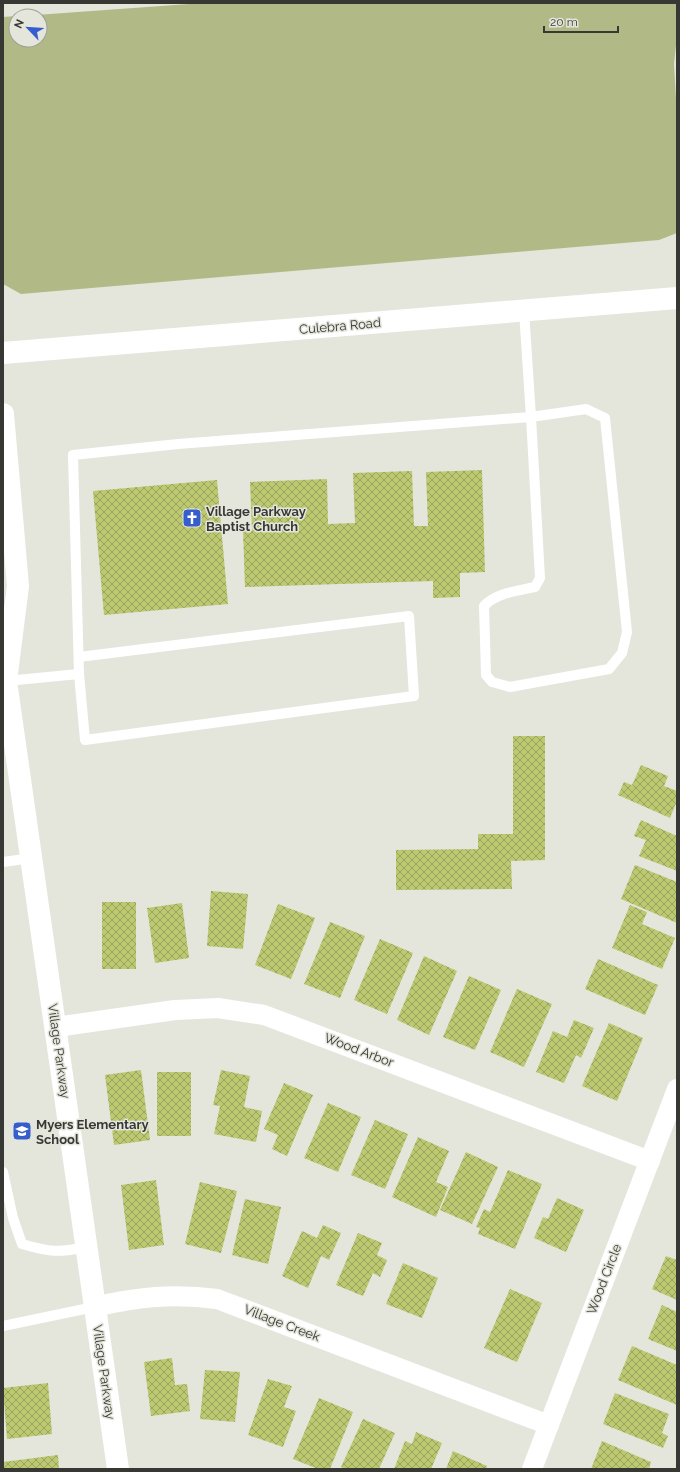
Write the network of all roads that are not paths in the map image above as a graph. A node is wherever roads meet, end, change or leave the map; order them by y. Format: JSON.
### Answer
{"nodes":[{"id":1,"x":677,"y":298,"type":"edge"},
{"id":2,"x":524,"y":311,"type":"junction"},
{"id":3,"x":3,"y":353,"type":"edge"},
{"id":4,"x":3,"y":414,"type":"edge"},
{"id":5,"x":531,"y":417,"type":"junction"},
{"id":6,"x":79,"y":657,"type":"junction"},
{"id":7,"x":5,"y":665,"type":"edge"},
{"id":8,"x":79,"y":674,"type":"junction"},
{"id":9,"x":32,"y":858,"type":"junction"},
{"id":10,"x":3,"y":862,"type":"edge"},
{"id":11,"x":56,"y":1027,"type":"junction"},
{"id":12,"x":677,"y":1089,"type":"edge"},
{"id":13,"x":650,"y":1161,"type":"junction"},
{"id":14,"x":3,"y":1172,"type":"edge"},
{"id":15,"x":86,"y":1247,"type":"junction"},
{"id":16,"x":94,"y":1307,"type":"junction"},
{"id":17,"x":3,"y":1326,"type":"edge"},
{"id":18,"x":549,"y":1425,"type":"junction"},
{"id":19,"x":118,"y":1469,"type":"edge"},
{"id":20,"x":532,"y":1469,"type":"edge"}],
"edges":[{"from":1,"to":2,"type":"street","name":"Culebra Road"},
{"from":2,"to":3,"type":"street","name":"Culebra Road"},
{"from":2,"to":5,"type":"lane"},
{"from":4,"to":7,"type":"street","name":"Village Parkway"},
{"from":5,"to":5,"type":"lane"},
{"from":5,"to":6,"type":"lane"},
{"from":6,"to":8,"type":"lane"},
{"from":6,"to":8,"type":"lane"},
{"from":7,"to":8,"type":"lane"},
{"from":7,"to":9,"type":"street","name":"Village Parkway"},
{"from":9,"to":10,"type":"lane"},
{"from":9,"to":11,"type":"street","name":"Village Parkway"},
{"from":11,"to":13,"type":"street","name":"Wood Arbor"},
{"from":11,"to":15,"type":"street","name":"Village Parkway"},
{"from":12,"to":13,"type":"street","name":"Wood Circle"},
{"from":13,"to":18,"type":"street","name":"Wood Circle"},
{"from":14,"to":15,"type":"lane"},
{"from":15,"to":16,"type":"street","name":"Village Parkway"},
{"from":16,"to":17,"type":"lane","name":"Village Creek"},
{"from":16,"to":18,"type":"street","name":"Village Creek"},
{"from":16,"to":19,"type":"street","name":"Village Parkway"},
{"from":18,"to":20,"type":"street","name":"Wood Circle"}]}
